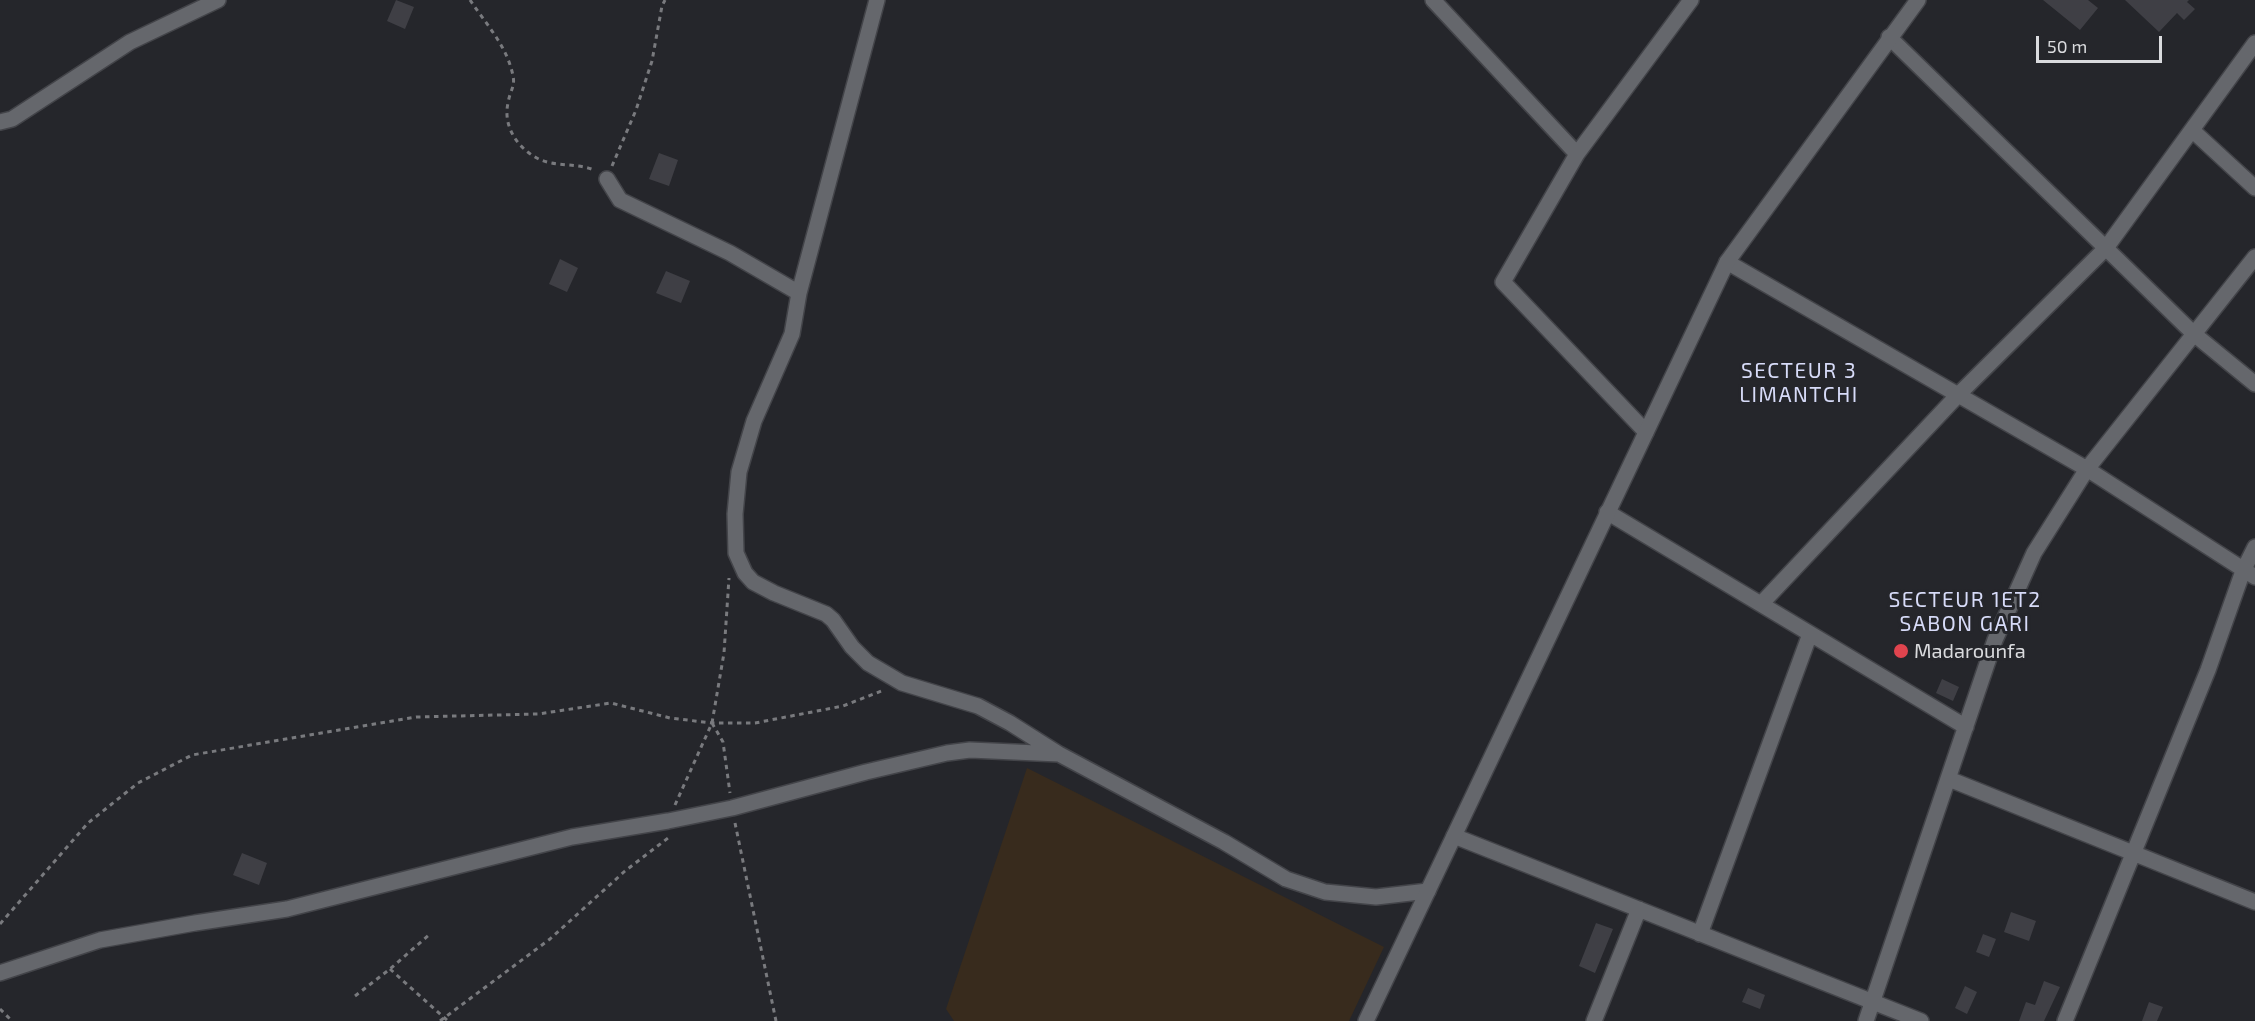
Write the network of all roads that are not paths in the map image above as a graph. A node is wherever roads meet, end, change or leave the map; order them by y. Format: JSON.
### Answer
{"nodes":[{"id":1,"x":218,"y":0,"type":"edge"},
{"id":2,"x":877,"y":0,"type":"edge"},
{"id":3,"x":1433,"y":0,"type":"edge"},
{"id":4,"x":1691,"y":0,"type":"edge"},
{"id":5,"x":1918,"y":0,"type":"edge"},
{"id":6,"x":1889,"y":37,"type":"junction"},
{"id":7,"x":2255,"y":43,"type":"edge"},
{"id":8,"x":0,"y":122,"type":"edge"},
{"id":9,"x":2192,"y":130,"type":"junction"},
{"id":10,"x":1577,"y":154,"type":"junction"},
{"id":11,"x":607,"y":180,"type":"road end"},
{"id":12,"x":2255,"y":188,"type":"edge"},
{"id":13,"x":2106,"y":248,"type":"junction"},
{"id":14,"x":2255,"y":257,"type":"edge"},
{"id":15,"x":1727,"y":262,"type":"junction"},
{"id":16,"x":800,"y":293,"type":"junction"},
{"id":17,"x":2194,"y":334,"type":"junction"},
{"id":18,"x":2255,"y":384,"type":"edge"},
{"id":19,"x":1958,"y":395,"type":"junction"},
{"id":20,"x":1646,"y":432,"type":"junction"},
{"id":21,"x":2087,"y":469,"type":"junction"},
{"id":22,"x":1607,"y":512,"type":"junction"},
{"id":23,"x":2255,"y":547,"type":"edge"},
{"id":24,"x":2249,"y":574,"type":"edge"},
{"id":25,"x":1761,"y":604,"type":"junction"},
{"id":26,"x":1810,"y":634,"type":"junction"},
{"id":27,"x":1966,"y":727,"type":"junction"},
{"id":28,"x":1059,"y":754,"type":"junction"},
{"id":29,"x":1949,"y":779,"type":"junction"},
{"id":30,"x":1454,"y":836,"type":"junction"},
{"id":31,"x":2133,"y":853,"type":"junction"},
{"id":32,"x":1428,"y":891,"type":"junction"},
{"id":33,"x":2255,"y":902,"type":"edge"},
{"id":34,"x":1639,"y":909,"type":"junction"},
{"id":35,"x":1700,"y":934,"type":"junction"},
{"id":36,"x":0,"y":973,"type":"edge"},
{"id":37,"x":1873,"y":1002,"type":"junction"},
{"id":38,"x":1366,"y":1021,"type":"edge"},
{"id":39,"x":1594,"y":1021,"type":"edge"},
{"id":40,"x":1866,"y":1021,"type":"edge"},
{"id":41,"x":1922,"y":1021,"type":"edge"},
{"id":42,"x":2065,"y":1021,"type":"edge"}],
"edges":[{"from":1,"to":8,"type":"street"},
{"from":2,"to":16,"type":"street"},
{"from":3,"to":10,"type":"street"},
{"from":4,"to":10,"type":"street"},
{"from":5,"to":6,"type":"street"},
{"from":6,"to":13,"type":"street"},
{"from":6,"to":15,"type":"street"},
{"from":7,"to":9,"type":"street"},
{"from":9,"to":12,"type":"street"},
{"from":9,"to":13,"type":"street"},
{"from":10,"to":20,"type":"street"},
{"from":11,"to":16,"type":"street"},
{"from":13,"to":17,"type":"street"},
{"from":13,"to":19,"type":"street"},
{"from":14,"to":17,"type":"street"},
{"from":15,"to":19,"type":"street"},
{"from":15,"to":20,"type":"street"},
{"from":16,"to":28,"type":"street"},
{"from":17,"to":18,"type":"street"},
{"from":17,"to":21,"type":"street"},
{"from":19,"to":21,"type":"street"},
{"from":19,"to":25,"type":"street"},
{"from":20,"to":22,"type":"street"},
{"from":21,"to":24,"type":"street"},
{"from":21,"to":27,"type":"street"},
{"from":22,"to":25,"type":"street"},
{"from":22,"to":30,"type":"street"},
{"from":23,"to":24,"type":"street"},
{"from":24,"to":31,"type":"street"},
{"from":25,"to":26,"type":"street"},
{"from":26,"to":27,"type":"street"},
{"from":26,"to":35,"type":"street"},
{"from":27,"to":29,"type":"street"},
{"from":28,"to":32,"type":"street"},
{"from":28,"to":36,"type":"street"},
{"from":29,"to":31,"type":"street"},
{"from":29,"to":37,"type":"street"},
{"from":30,"to":32,"type":"street"},
{"from":30,"to":34,"type":"street"},
{"from":31,"to":33,"type":"street"},
{"from":31,"to":42,"type":"street"},
{"from":32,"to":38,"type":"street"},
{"from":34,"to":35,"type":"street"},
{"from":34,"to":39,"type":"street"},
{"from":35,"to":37,"type":"street"},
{"from":37,"to":40,"type":"street"},
{"from":37,"to":41,"type":"street"}]}
